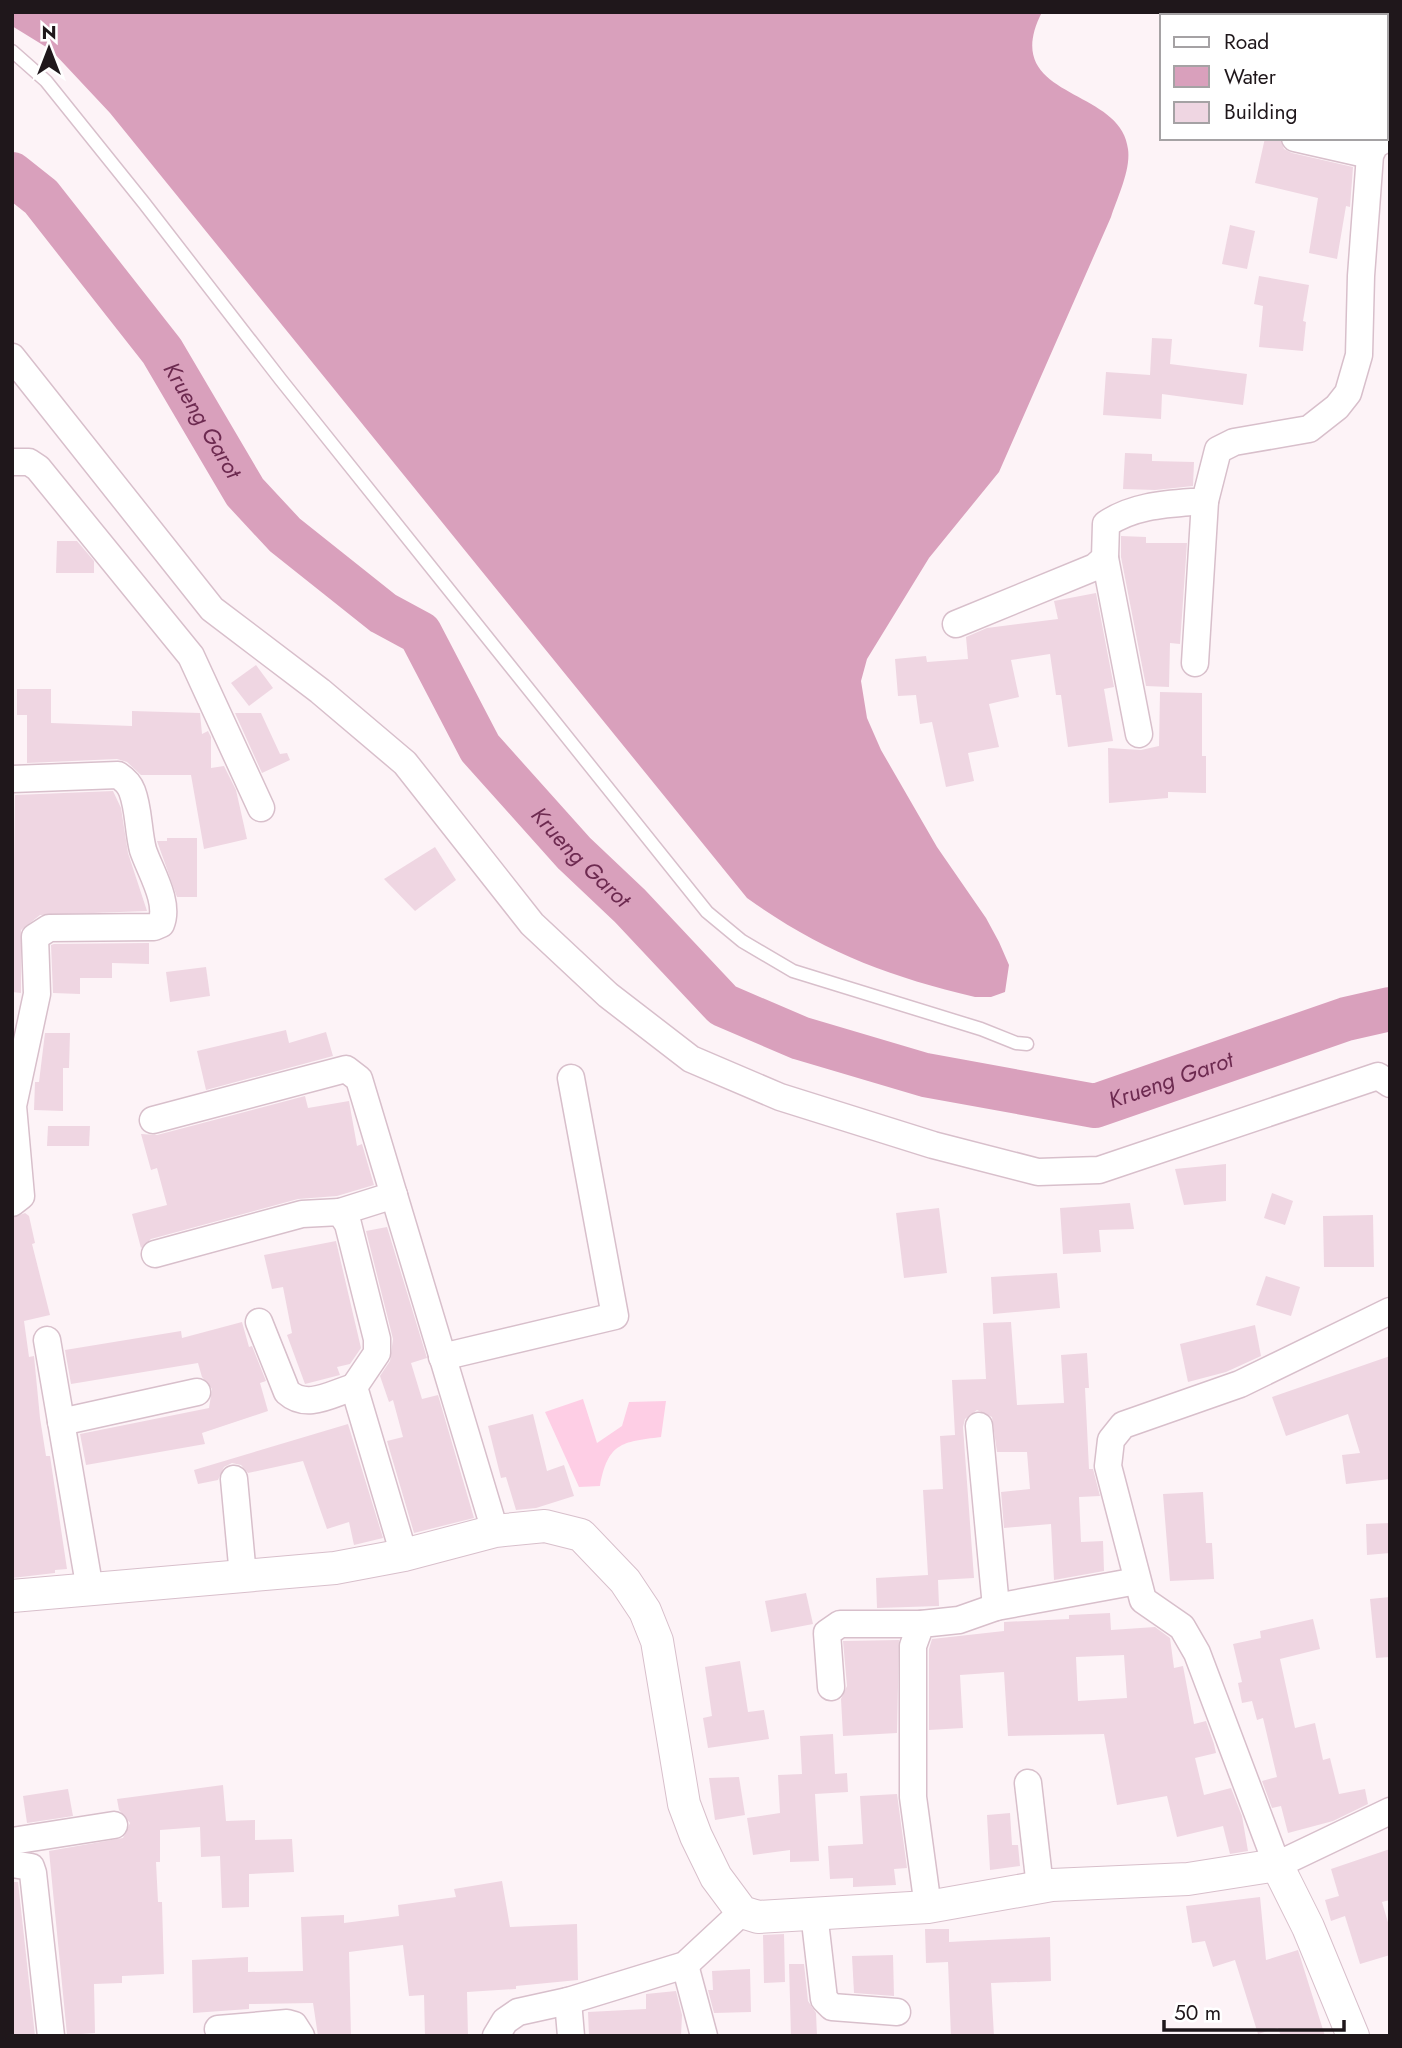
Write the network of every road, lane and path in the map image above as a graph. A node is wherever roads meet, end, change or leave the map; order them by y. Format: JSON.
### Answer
{"nodes":[{"id":1,"x":12,"y":51,"type":"edge"},
{"id":2,"x":1304,"y":140,"type":"edge"},
{"id":3,"x":1383,"y":140,"type":"edge"},
{"id":4,"x":1370,"y":155,"type":"junction"},
{"id":5,"x":12,"y":357,"type":"edge"},
{"id":6,"x":12,"y":462,"type":"edge"},
{"id":7,"x":1205,"y":501,"type":"junction"},
{"id":8,"x":1105,"y":558,"type":"junction"},
{"id":9,"x":956,"y":624,"type":"dead end"},
{"id":10,"x":1195,"y":663,"type":"dead end"},
{"id":11,"x":1139,"y":734,"type":"dead end"},
{"id":12,"x":12,"y":779,"type":"edge"},
{"id":13,"x":261,"y":808,"type":"dead end"},
{"id":14,"x":1027,"y":1044,"type":"dead end"},
{"id":15,"x":571,"y":1078,"type":"dead end"},
{"id":16,"x":1390,"y":1084,"type":"edge"},
{"id":17,"x":12,"y":1106,"type":"edge"},
{"id":18,"x":153,"y":1120,"type":"dead end"},
{"id":19,"x":394,"y":1195,"type":"junction"},
{"id":20,"x":12,"y":1203,"type":"edge"},
{"id":21,"x":340,"y":1212,"type":"junction"},
{"id":22,"x":155,"y":1254,"type":"dead end"},
{"id":23,"x":1390,"y":1311,"type":"edge"},
{"id":24,"x":259,"y":1322,"type":"dead end"},
{"id":25,"x":47,"y":1340,"type":"dead end"},
{"id":26,"x":442,"y":1357,"type":"junction"},
{"id":27,"x":354,"y":1387,"type":"junction"},
{"id":28,"x":197,"y":1392,"type":"dead end"},
{"id":29,"x":61,"y":1422,"type":"junction"},
{"id":30,"x":979,"y":1426,"type":"dead end"},
{"id":31,"x":234,"y":1479,"type":"dead end"},
{"id":32,"x":495,"y":1531,"type":"junction"},
{"id":33,"x":404,"y":1555,"type":"junction"},
{"id":34,"x":243,"y":1576,"type":"junction"},
{"id":35,"x":1137,"y":1580,"type":"junction"},
{"id":36,"x":90,"y":1590,"type":"junction"},
{"id":37,"x":12,"y":1597,"type":"edge"},
{"id":38,"x":996,"y":1607,"type":"junction"},
{"id":39,"x":920,"y":1624,"type":"junction"},
{"id":40,"x":831,"y":1687,"type":"dead end"},
{"id":41,"x":1028,"y":1783,"type":"dead end"},
{"id":42,"x":1390,"y":1811,"type":"edge"},
{"id":43,"x":114,"y":1825,"type":"dead end"},
{"id":44,"x":12,"y":1841,"type":"edge"},
{"id":45,"x":12,"y":1864,"type":"edge"},
{"id":46,"x":1277,"y":1865,"type":"junction"},
{"id":47,"x":1040,"y":1887,"type":"junction"},
{"id":48,"x":928,"y":1907,"type":"junction"},
{"id":49,"x":742,"y":1912,"type":"junction"},
{"id":50,"x":814,"y":1913,"type":"junction"},
{"id":51,"x":685,"y":1965,"type":"junction"},
{"id":52,"x":568,"y":2001,"type":"junction"},
{"id":53,"x":897,"y":2012,"type":"dead end"},
{"id":54,"x":218,"y":2029,"type":"dead end"},
{"id":55,"x":51,"y":2036,"type":"edge"},
{"id":56,"x":301,"y":2036,"type":"edge"},
{"id":57,"x":496,"y":2036,"type":"edge"},
{"id":58,"x":571,"y":2036,"type":"edge"},
{"id":59,"x":704,"y":2036,"type":"edge"},
{"id":60,"x":1353,"y":2036,"type":"edge"}],
"edges":[{"from":1,"to":14,"type":"lane"},
{"from":2,"to":4,"type":"street"},
{"from":3,"to":4,"type":"street"},
{"from":4,"to":7,"type":"street"},
{"from":5,"to":16,"type":"street"},
{"from":6,"to":13,"type":"street"},
{"from":7,"to":8,"type":"street"},
{"from":7,"to":10,"type":"street"},
{"from":8,"to":9,"type":"street"},
{"from":8,"to":11,"type":"street"},
{"from":12,"to":17,"type":"street"},
{"from":15,"to":26,"type":"street"},
{"from":17,"to":20,"type":"street"},
{"from":18,"to":19,"type":"street"},
{"from":19,"to":21,"type":"street"},
{"from":19,"to":26,"type":"street"},
{"from":21,"to":22,"type":"street"},
{"from":21,"to":27,"type":"street"},
{"from":23,"to":35,"type":"street"},
{"from":24,"to":27,"type":"street"},
{"from":25,"to":29,"type":"street"},
{"from":26,"to":32,"type":"street"},
{"from":27,"to":33,"type":"street"},
{"from":28,"to":29,"type":"street"},
{"from":29,"to":36,"type":"street"},
{"from":30,"to":38,"type":"street"},
{"from":31,"to":34,"type":"street"},
{"from":32,"to":33,"type":"street"},
{"from":32,"to":49,"type":"street"},
{"from":33,"to":34,"type":"street"},
{"from":34,"to":36,"type":"street"},
{"from":35,"to":38,"type":"street"},
{"from":35,"to":46,"type":"street"},
{"from":36,"to":37,"type":"street"},
{"from":38,"to":39,"type":"street"},
{"from":39,"to":40,"type":"street"},
{"from":39,"to":48,"type":"street"},
{"from":41,"to":47,"type":"street"},
{"from":42,"to":46,"type":"street"},
{"from":43,"to":44,"type":"street"},
{"from":45,"to":55,"type":"street"},
{"from":46,"to":47,"type":"street"},
{"from":46,"to":60,"type":"street"},
{"from":47,"to":48,"type":"street"},
{"from":48,"to":50,"type":"street"},
{"from":49,"to":50,"type":"street"},
{"from":49,"to":51,"type":"street"},
{"from":50,"to":53,"type":"street"},
{"from":51,"to":52,"type":"street"},
{"from":51,"to":59,"type":"street"},
{"from":52,"to":57,"type":"street"},
{"from":52,"to":58,"type":"street"},
{"from":54,"to":56,"type":"street"}]}
